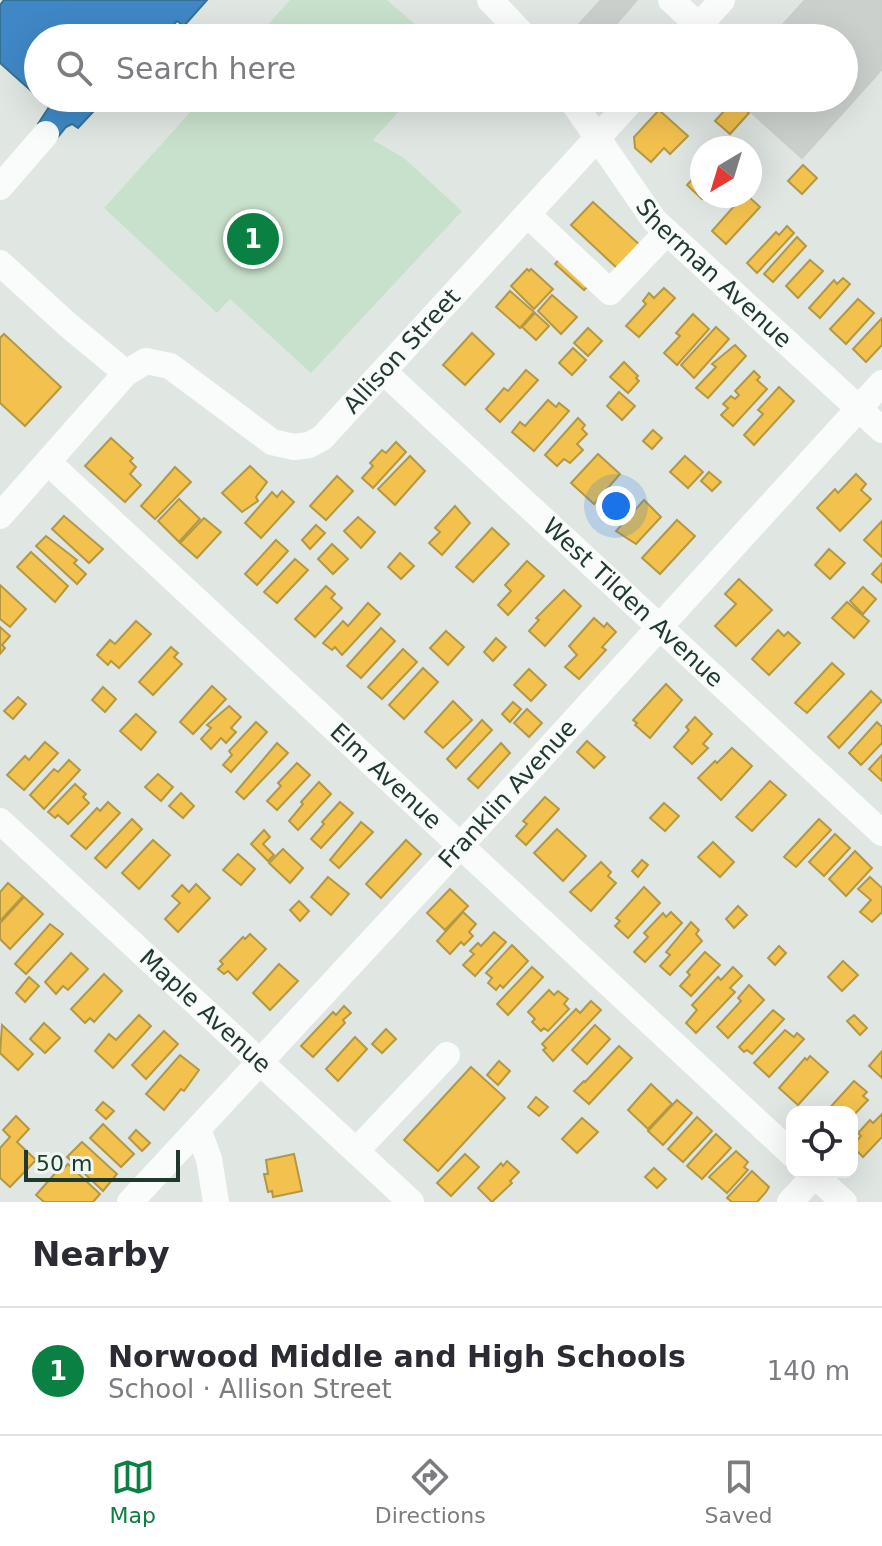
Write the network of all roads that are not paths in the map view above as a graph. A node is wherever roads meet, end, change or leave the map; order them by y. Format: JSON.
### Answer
{"nodes":[{"id":1,"x":671,"y":0,"type":"edge"},
{"id":2,"x":722,"y":0,"type":"edge"},
{"id":3,"x":498,"y":3,"type":"edge"},
{"id":4,"x":515,"y":24,"type":"edge"},
{"id":5,"x":688,"y":24,"type":"edge"},
{"id":6,"x":701,"y":24,"type":"edge"},
{"id":7,"x":579,"y":112,"type":"edge"},
{"id":8,"x":621,"y":112,"type":"edge"},
{"id":9,"x":46,"y":134,"type":"dead end"},
{"id":10,"x":596,"y":140,"type":"junction"},
{"id":11,"x":0,"y":187,"type":"edge"},
{"id":12,"x":528,"y":215,"type":"junction"},
{"id":13,"x":667,"y":232,"type":"junction"},
{"id":14,"x":0,"y":263,"type":"edge"},
{"id":15,"x":126,"y":373,"type":"junction"},
{"id":16,"x":385,"y":373,"type":"junction"},
{"id":17,"x":882,"y":383,"type":"edge"},
{"id":18,"x":859,"y":408,"type":"junction"},
{"id":19,"x":882,"y":430,"type":"edge"},
{"id":20,"x":49,"y":463,"type":"junction"},
{"id":21,"x":0,"y":516,"type":"edge"},
{"id":22,"x":660,"y":628,"type":"junction"},
{"id":23,"x":0,"y":821,"type":"edge"},
{"id":24,"x":882,"y":833,"type":"edge"},
{"id":25,"x":461,"y":845,"type":"junction"},
{"id":26,"x":447,"y":1055,"type":"dead end"},
{"id":27,"x":260,"y":1060,"type":"junction"},
{"id":28,"x":198,"y":1129,"type":"junction"},
{"id":29,"x":786,"y":1148,"type":"edge"},
{"id":30,"x":356,"y":1151,"type":"junction"},
{"id":31,"x":810,"y":1178,"type":"edge"},
{"id":32,"x":817,"y":1178,"type":"edge"},
{"id":33,"x":130,"y":1202,"type":"edge"},
{"id":34,"x":216,"y":1202,"type":"edge"},
{"id":35,"x":411,"y":1202,"type":"edge"},
{"id":36,"x":790,"y":1202,"type":"edge"},
{"id":37,"x":844,"y":1202,"type":"edge"}],
"edges":[{"from":1,"to":5,"type":"street"},
{"from":2,"to":6,"type":"street"},
{"from":3,"to":4,"type":"street"},
{"from":7,"to":10,"type":"street","name":"Sherman Avenue"},
{"from":8,"to":10,"type":"street","name":"Allison Street"},
{"from":9,"to":11,"type":"street"},
{"from":10,"to":12,"type":"street","name":"Allison Street"},
{"from":10,"to":13,"type":"street","name":"Sherman Avenue"},
{"from":12,"to":13,"type":"street"},
{"from":12,"to":16,"type":"street","name":"Allison Street"},
{"from":13,"to":18,"type":"street","name":"Sherman Avenue"},
{"from":14,"to":15,"type":"street"},
{"from":15,"to":16,"type":"street","name":"Allison Street"},
{"from":15,"to":20,"type":"street"},
{"from":16,"to":22,"type":"street","name":"West Tilden Avenue"},
{"from":17,"to":18,"type":"street","name":"Franklin Avenue"},
{"from":18,"to":19,"type":"street","name":"Sherman Avenue"},
{"from":18,"to":22,"type":"street","name":"Franklin Avenue"},
{"from":20,"to":21,"type":"street"},
{"from":20,"to":25,"type":"street","name":"Elm Avenue"},
{"from":22,"to":24,"type":"street","name":"West Tilden Avenue"},
{"from":22,"to":25,"type":"street","name":"Franklin Avenue"},
{"from":23,"to":27,"type":"street","name":"Maple Avenue"},
{"from":25,"to":27,"type":"street","name":"Franklin Avenue"},
{"from":25,"to":29,"type":"street","name":"Elm Avenue"},
{"from":26,"to":30,"type":"street"},
{"from":27,"to":28,"type":"street","name":"Franklin Avenue"},
{"from":27,"to":30,"type":"street","name":"Maple Avenue"},
{"from":28,"to":33,"type":"street","name":"Franklin Avenue"},
{"from":28,"to":34,"type":"street"},
{"from":30,"to":35,"type":"street","name":"Maple Avenue"},
{"from":31,"to":36,"type":"street"},
{"from":32,"to":37,"type":"street"}]}
